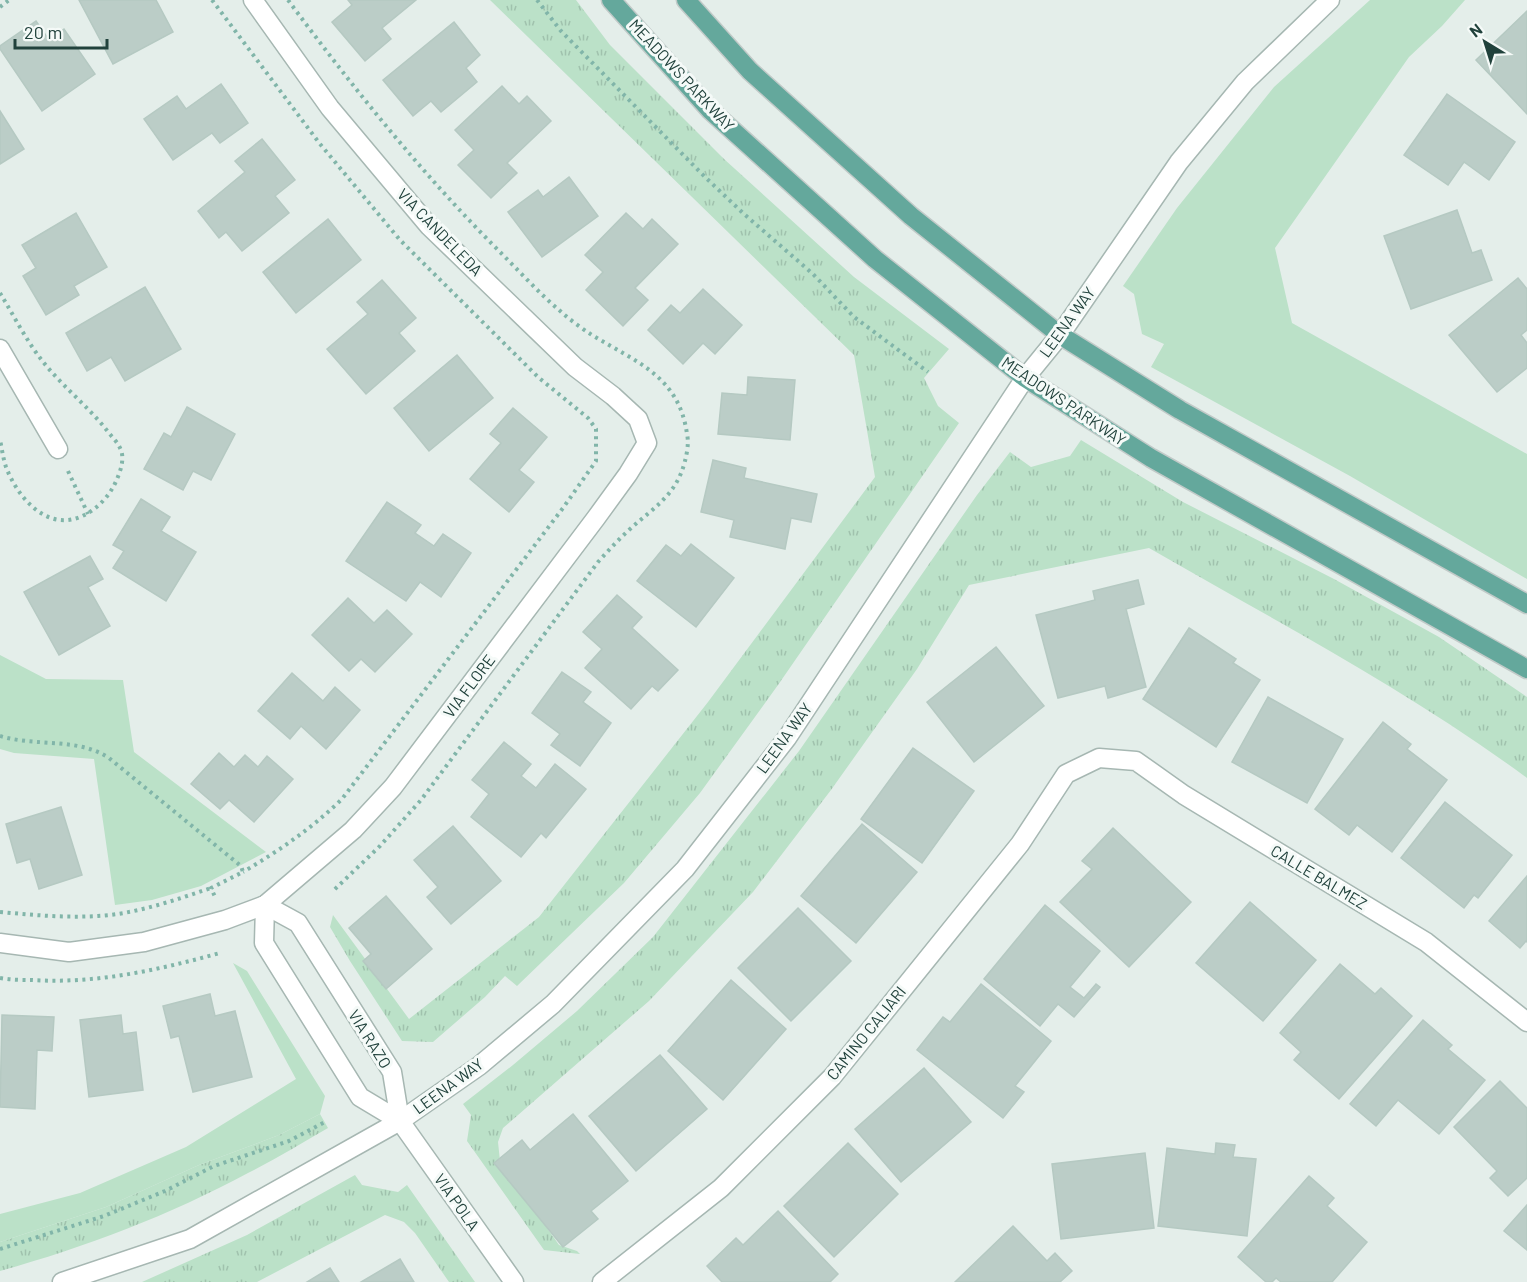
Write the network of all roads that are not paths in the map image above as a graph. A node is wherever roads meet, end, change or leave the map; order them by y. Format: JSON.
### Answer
{"nodes":[{"id":1,"x":253,"y":0,"type":"edge"},
{"id":2,"x":611,"y":0,"type":"edge"},
{"id":3,"x":686,"y":0,"type":"edge"},
{"id":4,"x":1330,"y":0,"type":"edge"},
{"id":5,"x":1060,"y":335,"type":"junction"},
{"id":6,"x":0,"y":349,"type":"edge"},
{"id":7,"x":1025,"y":378,"type":"junction"},
{"id":8,"x":647,"y":443,"type":"joint"},
{"id":9,"x":58,"y":449,"type":"road end"},
{"id":10,"x":1527,"y":604,"type":"edge"},
{"id":11,"x":1527,"y":669,"type":"edge"},
{"id":12,"x":1099,"y":758,"type":"joint"},
{"id":13,"x":264,"y":905,"type":"junction"},
{"id":14,"x":0,"y":944,"type":"edge"},
{"id":15,"x":1527,"y":1022,"type":"edge"},
{"id":16,"x":400,"y":1121,"type":"junction"},
{"id":17,"x":62,"y":1282,"type":"edge"},
{"id":18,"x":513,"y":1282,"type":"edge"},
{"id":19,"x":602,"y":1282,"type":"edge"}],
"edges":[{"from":1,"to":8,"type":"street","name":"VIA CANDELEDA"},
{"from":2,"to":7,"type":"main road","name":"MEADOWS PARKWAY"},
{"from":3,"to":5,"type":"main road"},
{"from":4,"to":5,"type":"street","name":"LEENA WAY"},
{"from":5,"to":7,"type":"street","name":"LEENA WAY"},
{"from":5,"to":10,"type":"main road"},
{"from":6,"to":9,"type":"street"},
{"from":7,"to":11,"type":"main road","name":"MEADOWS PARKWAY"},
{"from":7,"to":16,"type":"street","name":"LEENA WAY"},
{"from":8,"to":13,"type":"street","name":"VIA FLORE"},
{"from":12,"to":15,"type":"street","name":"CALLE BALMEZ"},
{"from":12,"to":19,"type":"street","name":"CAMINO CALIARI"},
{"from":13,"to":14,"type":"street","name":"VIA FLORE"},
{"from":13,"to":16,"type":"street","name":"VIA RAZO"},
{"from":13,"to":16,"type":"street"},
{"from":16,"to":17,"type":"street","name":"LEENA WAY"},
{"from":16,"to":18,"type":"street","name":"VIA POLA"}]}
